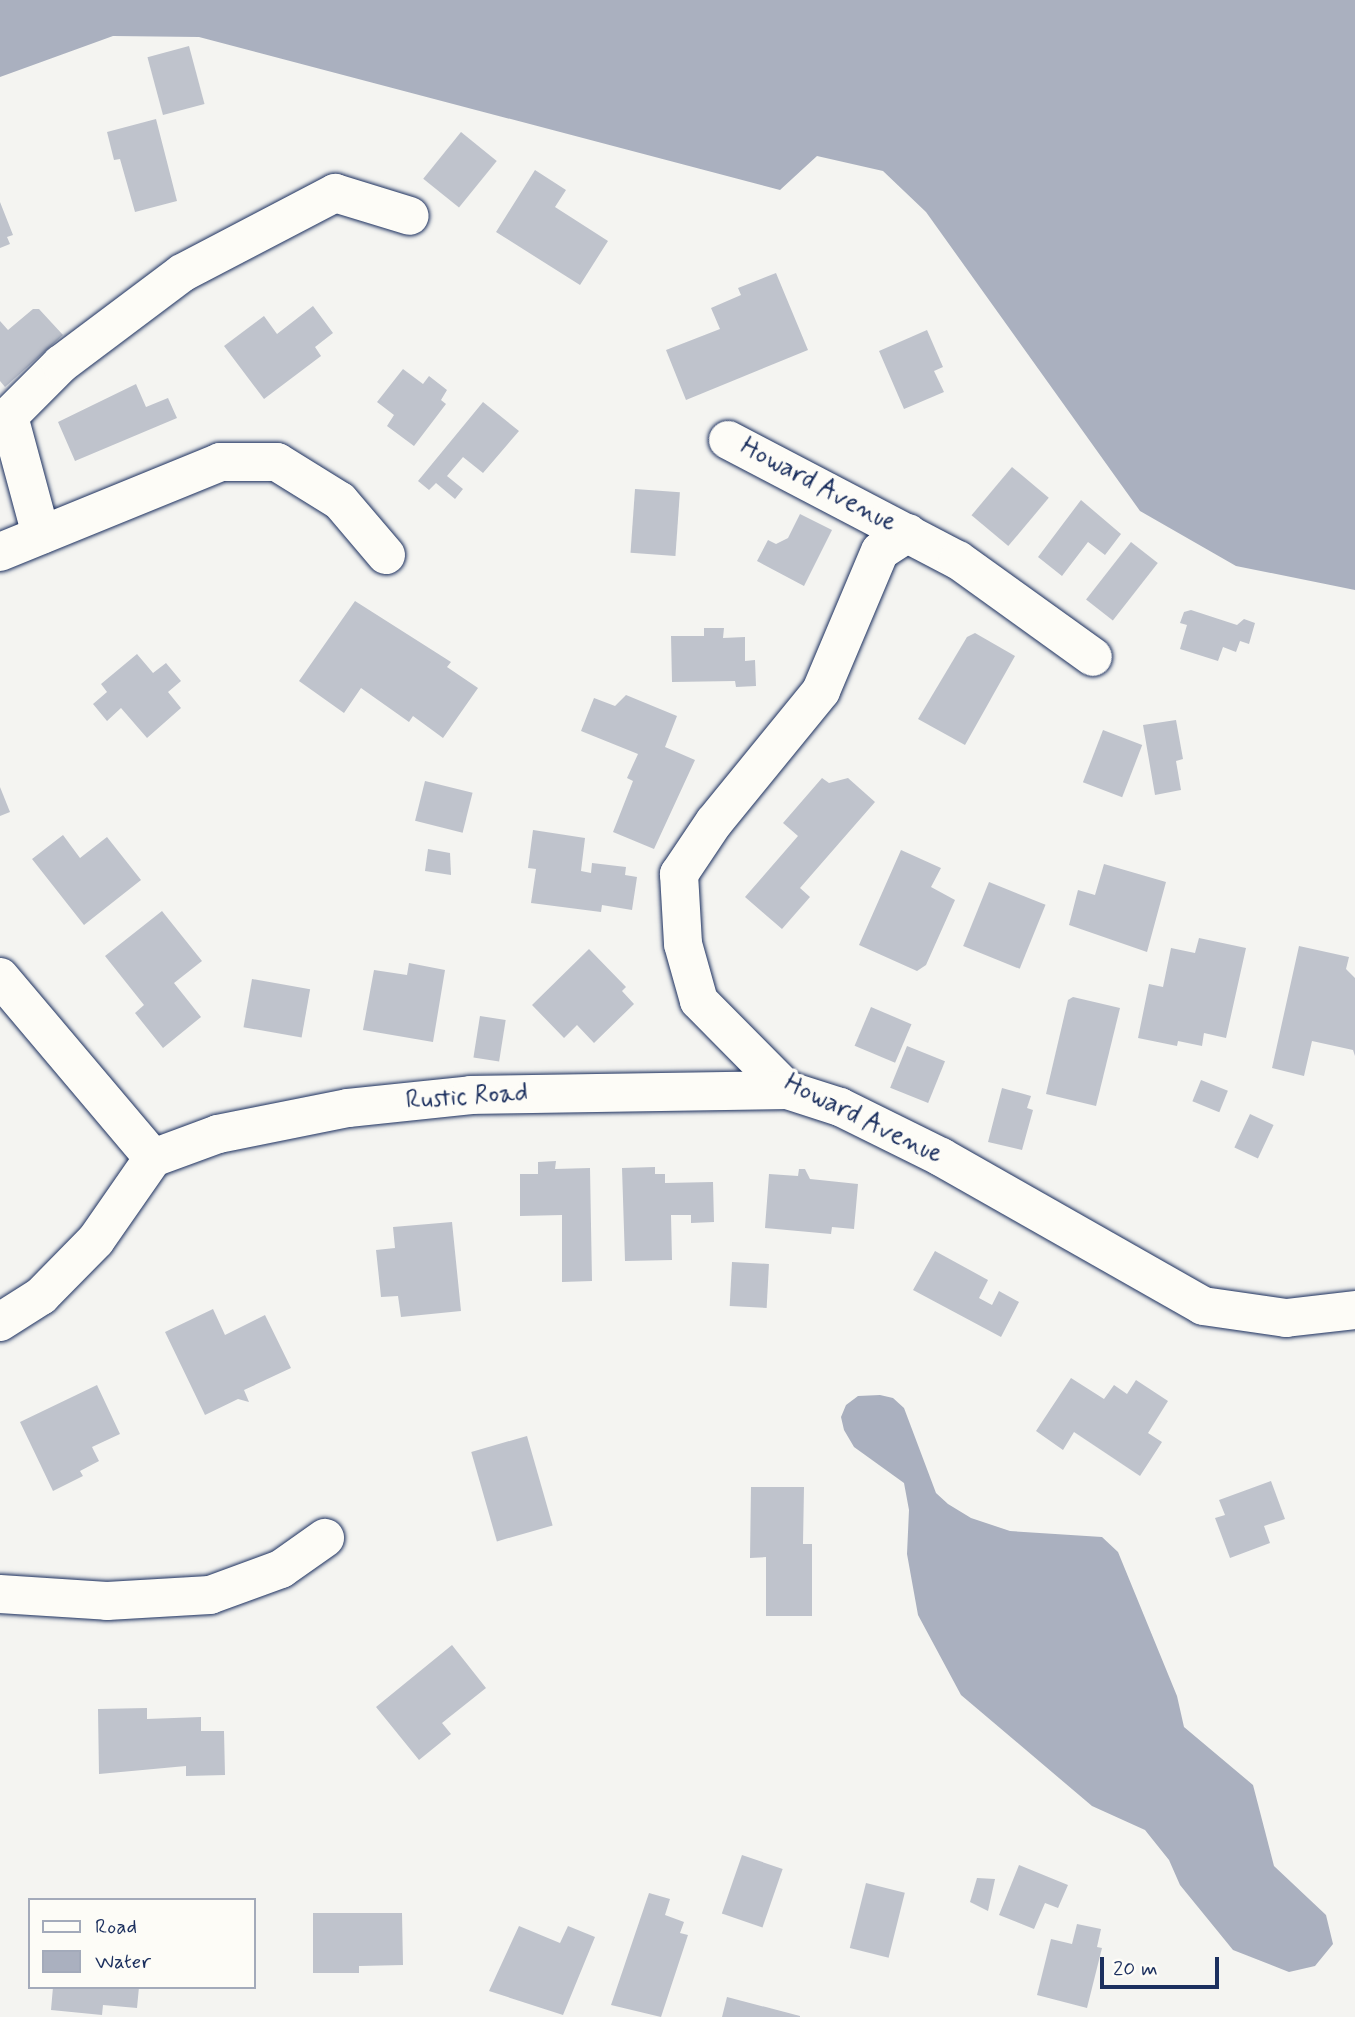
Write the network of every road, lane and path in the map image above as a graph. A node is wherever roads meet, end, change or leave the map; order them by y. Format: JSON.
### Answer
{"nodes":[{"id":1,"x":410,"y":216,"type":"dead end"},
{"id":2,"x":728,"y":439,"type":"dead end"},
{"id":3,"x":908,"y":533,"type":"junction"},
{"id":4,"x":41,"y":535,"type":"junction"},
{"id":5,"x":0,"y":552,"type":"edge"},
{"id":6,"x":386,"y":555,"type":"dead end"},
{"id":7,"x":1093,"y":657,"type":"dead end"},
{"id":8,"x":0,"y":977,"type":"edge"},
{"id":9,"x":787,"y":1090,"type":"junction"},
{"id":10,"x":153,"y":1158,"type":"junction"},
{"id":11,"x":1355,"y":1310,"type":"edge"},
{"id":12,"x":0,"y":1322,"type":"edge"},
{"id":13,"x":325,"y":1538,"type":"dead end"},
{"id":14,"x":0,"y":1594,"type":"edge"}],
"edges":[{"from":1,"to":4,"type":"street"},
{"from":2,"to":3,"type":"street","name":"Howard Avenue"},
{"from":3,"to":7,"type":"street","name":"Howard Avenue"},
{"from":3,"to":9,"type":"street","name":"Howard Avenue"},
{"from":4,"to":5,"type":"street"},
{"from":4,"to":6,"type":"street"},
{"from":8,"to":10,"type":"street"},
{"from":9,"to":10,"type":"street","name":"Rustic Road"},
{"from":9,"to":11,"type":"street","name":"Howard Avenue"},
{"from":10,"to":12,"type":"street"},
{"from":13,"to":14,"type":"street"}]}
